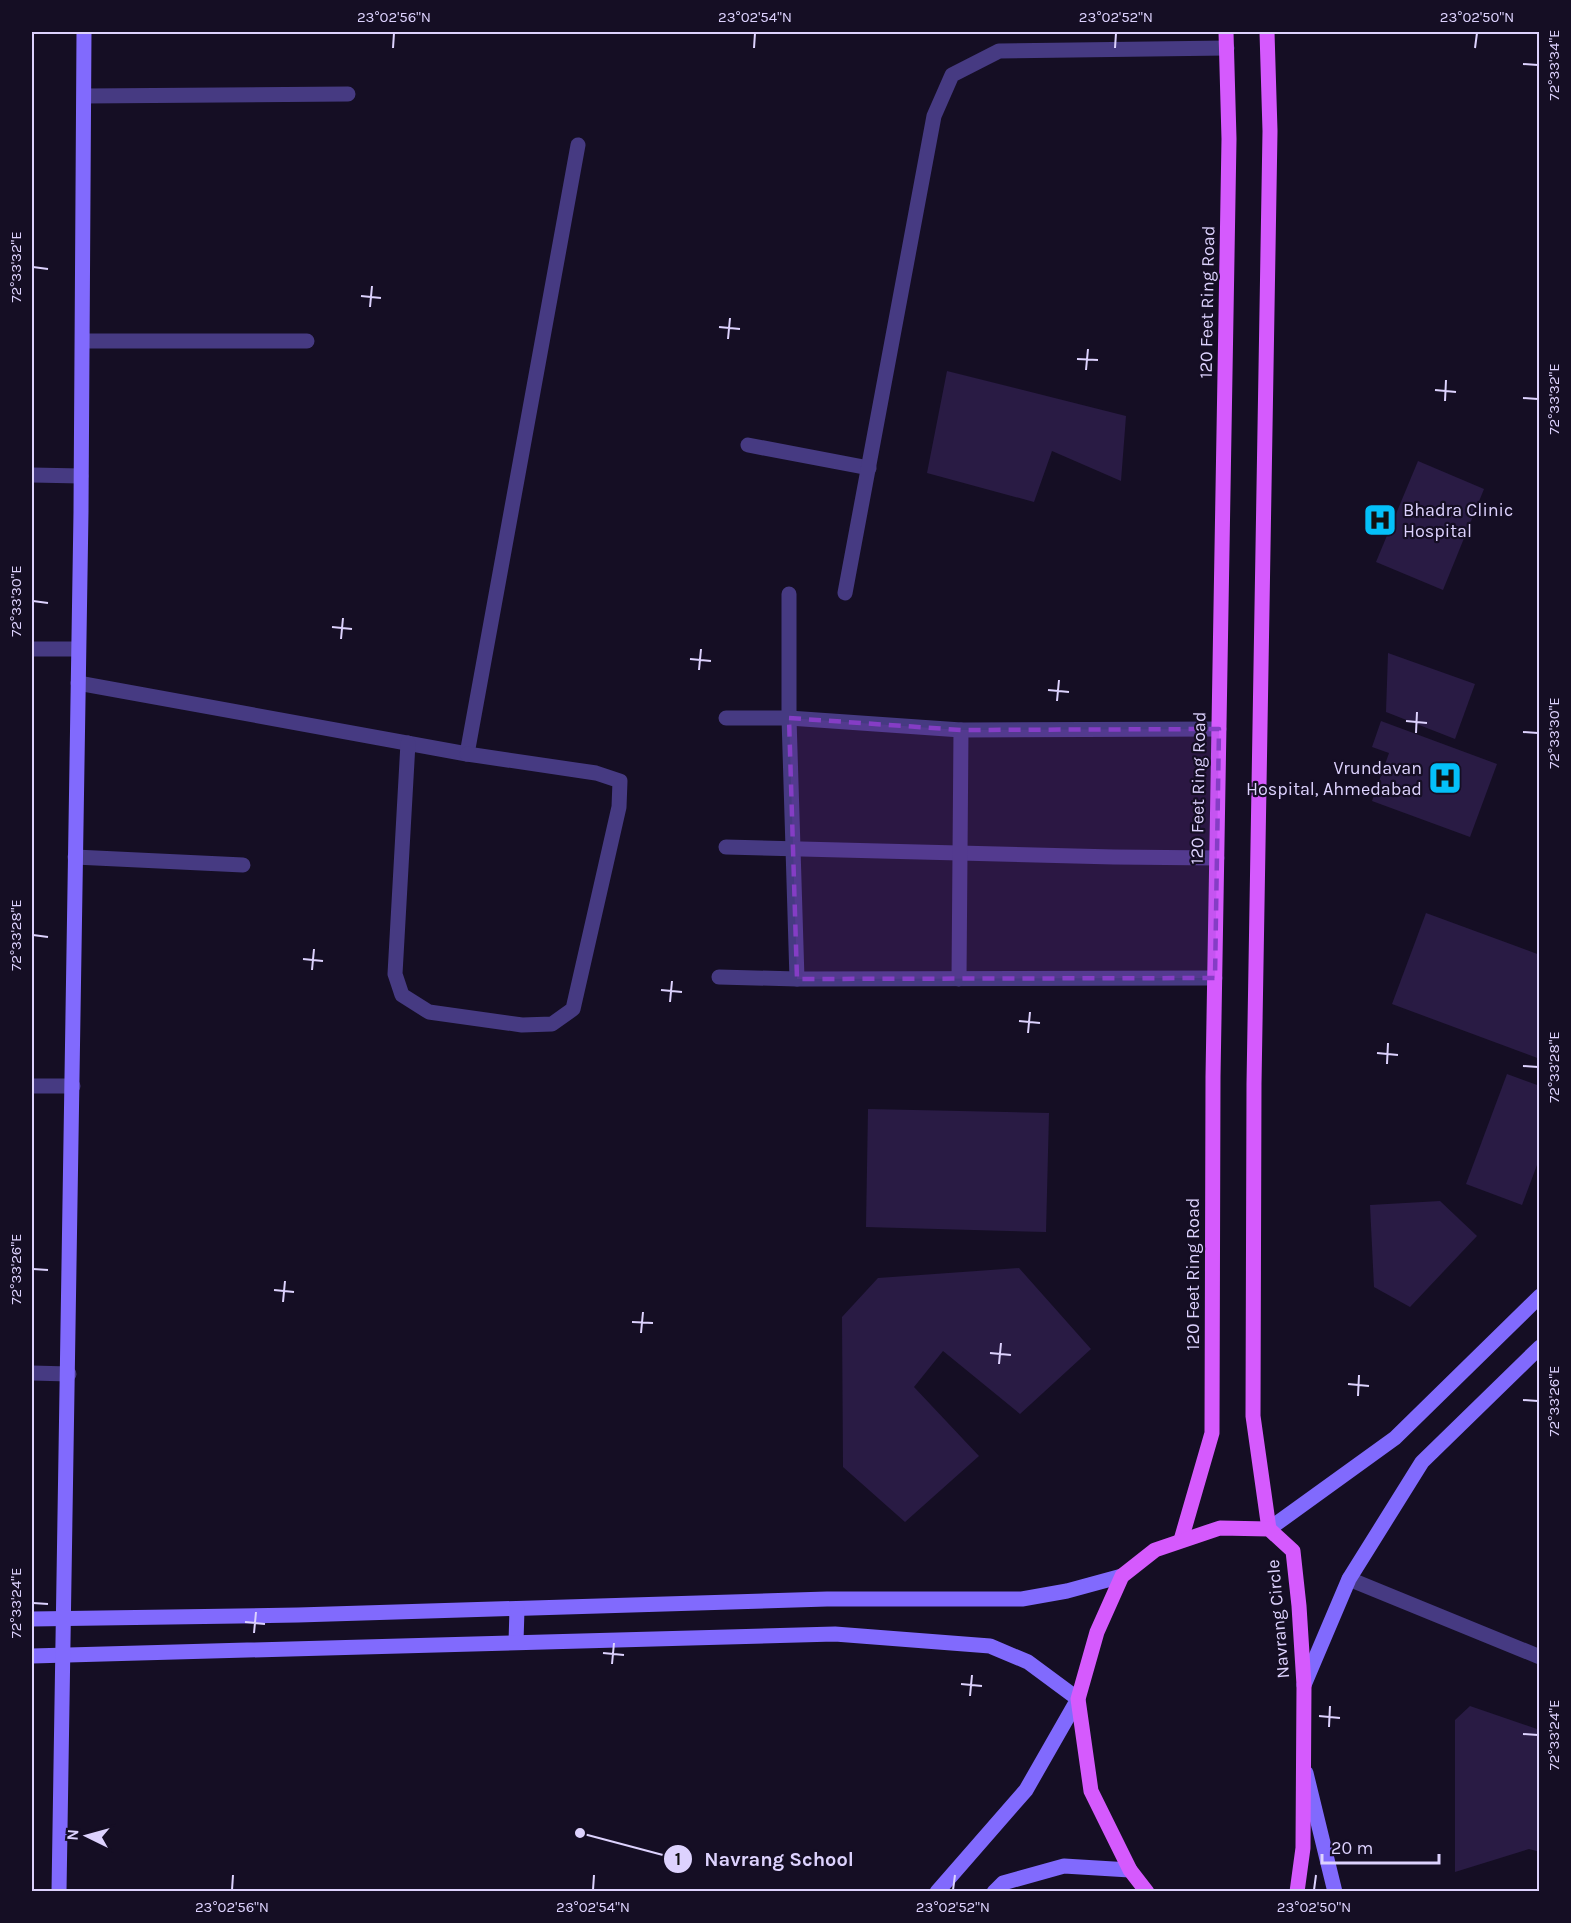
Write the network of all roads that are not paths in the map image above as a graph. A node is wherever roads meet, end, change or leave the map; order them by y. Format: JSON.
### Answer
{"nodes":[{"id":1,"x":84,"y":32,"type":"edge"},
{"id":2,"x":1226,"y":32,"type":"edge"},
{"id":3,"x":1267,"y":32,"type":"edge"},
{"id":4,"x":1227,"y":48,"type":"junction"},
{"id":5,"x":348,"y":94,"type":"dead end"},
{"id":6,"x":85,"y":96,"type":"junction"},
{"id":7,"x":578,"y":145,"type":"dead end"},
{"id":8,"x":83,"y":341,"type":"junction"},
{"id":9,"x":307,"y":341,"type":"dead end"},
{"id":10,"x":748,"y":445,"type":"dead end"},
{"id":11,"x":868,"y":468,"type":"junction"},
{"id":12,"x":32,"y":475,"type":"edge"},
{"id":13,"x":81,"y":476,"type":"junction"},
{"id":14,"x":845,"y":593,"type":"dead end"},
{"id":15,"x":789,"y":594,"type":"dead end"},
{"id":16,"x":32,"y":649,"type":"edge"},
{"id":17,"x":78,"y":649,"type":"junction"},
{"id":18,"x":78,"y":683,"type":"junction"},
{"id":19,"x":726,"y":718,"type":"dead end"},
{"id":20,"x":789,"y":718,"type":"junction"},
{"id":21,"x":1218,"y":729,"type":"junction"},
{"id":22,"x":961,"y":730,"type":"junction"},
{"id":23,"x":408,"y":743,"type":"junction"},
{"id":24,"x":467,"y":754,"type":"junction"},
{"id":25,"x":726,"y":847,"type":"dead end"},
{"id":26,"x":793,"y":848,"type":"junction"},
{"id":27,"x":960,"y":853,"type":"junction"},
{"id":28,"x":75,"y":857,"type":"junction"},
{"id":29,"x":1217,"y":858,"type":"junction"},
{"id":30,"x":243,"y":865,"type":"dead end"},
{"id":31,"x":719,"y":976,"type":"dead end"},
{"id":32,"x":1215,"y":978,"type":"junction"},
{"id":33,"x":796,"y":979,"type":"junction"},
{"id":34,"x":959,"y":979,"type":"junction"},
{"id":35,"x":32,"y":1086,"type":"edge"},
{"id":36,"x":73,"y":1086,"type":"junction"},
{"id":37,"x":1539,"y":1296,"type":"edge"},
{"id":38,"x":1539,"y":1347,"type":"edge"},
{"id":39,"x":32,"y":1373,"type":"edge"},
{"id":40,"x":69,"y":1374,"type":"junction"},
{"id":41,"x":1269,"y":1529,"type":"junction"},
{"id":42,"x":1181,"y":1540,"type":"junction"},
{"id":43,"x":1122,"y":1576,"type":"junction"},
{"id":44,"x":1349,"y":1579,"type":"junction"},
{"id":45,"x":517,"y":1609,"type":"junction"},
{"id":46,"x":63,"y":1618,"type":"junction"},
{"id":47,"x":32,"y":1619,"type":"edge"},
{"id":48,"x":516,"y":1642,"type":"junction"},
{"id":49,"x":62,"y":1655,"type":"junction"},
{"id":50,"x":32,"y":1656,"type":"edge"},
{"id":51,"x":1539,"y":1657,"type":"edge"},
{"id":52,"x":1304,"y":1685,"type":"junction"},
{"id":53,"x":1078,"y":1699,"type":"junction"},
{"id":54,"x":1302,"y":1755,"type":"junction"},
{"id":55,"x":1130,"y":1870,"type":"junction"},
{"id":56,"x":59,"y":1892,"type":"edge"},
{"id":57,"x":937,"y":1892,"type":"edge"},
{"id":58,"x":994,"y":1892,"type":"edge"},
{"id":59,"x":1147,"y":1892,"type":"edge"},
{"id":60,"x":1297,"y":1892,"type":"edge"},
{"id":61,"x":1335,"y":1892,"type":"edge"}],
"edges":[{"from":1,"to":6,"type":"street"},
{"from":2,"to":4,"type":"main road","name":"120 Feet Ring Road"},
{"from":3,"to":41,"type":"main road"},
{"from":4,"to":11,"type":"street"},
{"from":4,"to":21,"type":"main road","name":"120 Feet Ring Road"},
{"from":5,"to":6,"type":"street"},
{"from":6,"to":8,"type":"street"},
{"from":7,"to":24,"type":"street"},
{"from":8,"to":9,"type":"street"},
{"from":8,"to":13,"type":"street"},
{"from":10,"to":11,"type":"street"},
{"from":11,"to":14,"type":"street"},
{"from":12,"to":13,"type":"street"},
{"from":13,"to":17,"type":"street"},
{"from":15,"to":20,"type":"street"},
{"from":16,"to":17,"type":"street"},
{"from":17,"to":18,"type":"street"},
{"from":18,"to":23,"type":"street"},
{"from":18,"to":28,"type":"street"},
{"from":19,"to":20,"type":"street"},
{"from":20,"to":22,"type":"street"},
{"from":20,"to":26,"type":"street"},
{"from":21,"to":22,"type":"street"},
{"from":21,"to":29,"type":"main road","name":"120 Feet Ring Road"},
{"from":22,"to":27,"type":"street"},
{"from":23,"to":24,"type":"street"},
{"from":23,"to":24,"type":"street"},
{"from":25,"to":26,"type":"street"},
{"from":26,"to":27,"type":"street"},
{"from":26,"to":33,"type":"street"},
{"from":27,"to":29,"type":"street"},
{"from":27,"to":34,"type":"street"},
{"from":28,"to":30,"type":"street"},
{"from":28,"to":36,"type":"street"},
{"from":29,"to":32,"type":"main road","name":"120 Feet Ring Road"},
{"from":31,"to":33,"type":"street"},
{"from":32,"to":34,"type":"street"},
{"from":32,"to":42,"type":"main road","name":"120 Feet Ring Road"},
{"from":33,"to":34,"type":"street"},
{"from":35,"to":36,"type":"street"},
{"from":36,"to":40,"type":"street"},
{"from":37,"to":41,"type":"street"},
{"from":38,"to":44,"type":"street"},
{"from":39,"to":40,"type":"street"},
{"from":40,"to":46,"type":"street"},
{"from":41,"to":42,"type":"main road"},
{"from":41,"to":52,"type":"main road","name":"Navrang Circle"},
{"from":42,"to":43,"type":"main road"},
{"from":43,"to":45,"type":"street"},
{"from":43,"to":53,"type":"main road"},
{"from":44,"to":51,"type":"street"},
{"from":44,"to":52,"type":"street"},
{"from":45,"to":46,"type":"street"},
{"from":45,"to":48,"type":"street"},
{"from":46,"to":47,"type":"street"},
{"from":46,"to":49,"type":"street"},
{"from":48,"to":49,"type":"street"},
{"from":48,"to":53,"type":"street"},
{"from":49,"to":50,"type":"street"},
{"from":49,"to":56,"type":"street"},
{"from":52,"to":54,"type":"main road","name":"Navrang Circle"},
{"from":53,"to":55,"type":"main road"},
{"from":53,"to":57,"type":"street"},
{"from":54,"to":60,"type":"main road","name":"Navrang Circle"},
{"from":54,"to":61,"type":"street"},
{"from":55,"to":58,"type":"street"},
{"from":55,"to":59,"type":"main road"}]}
